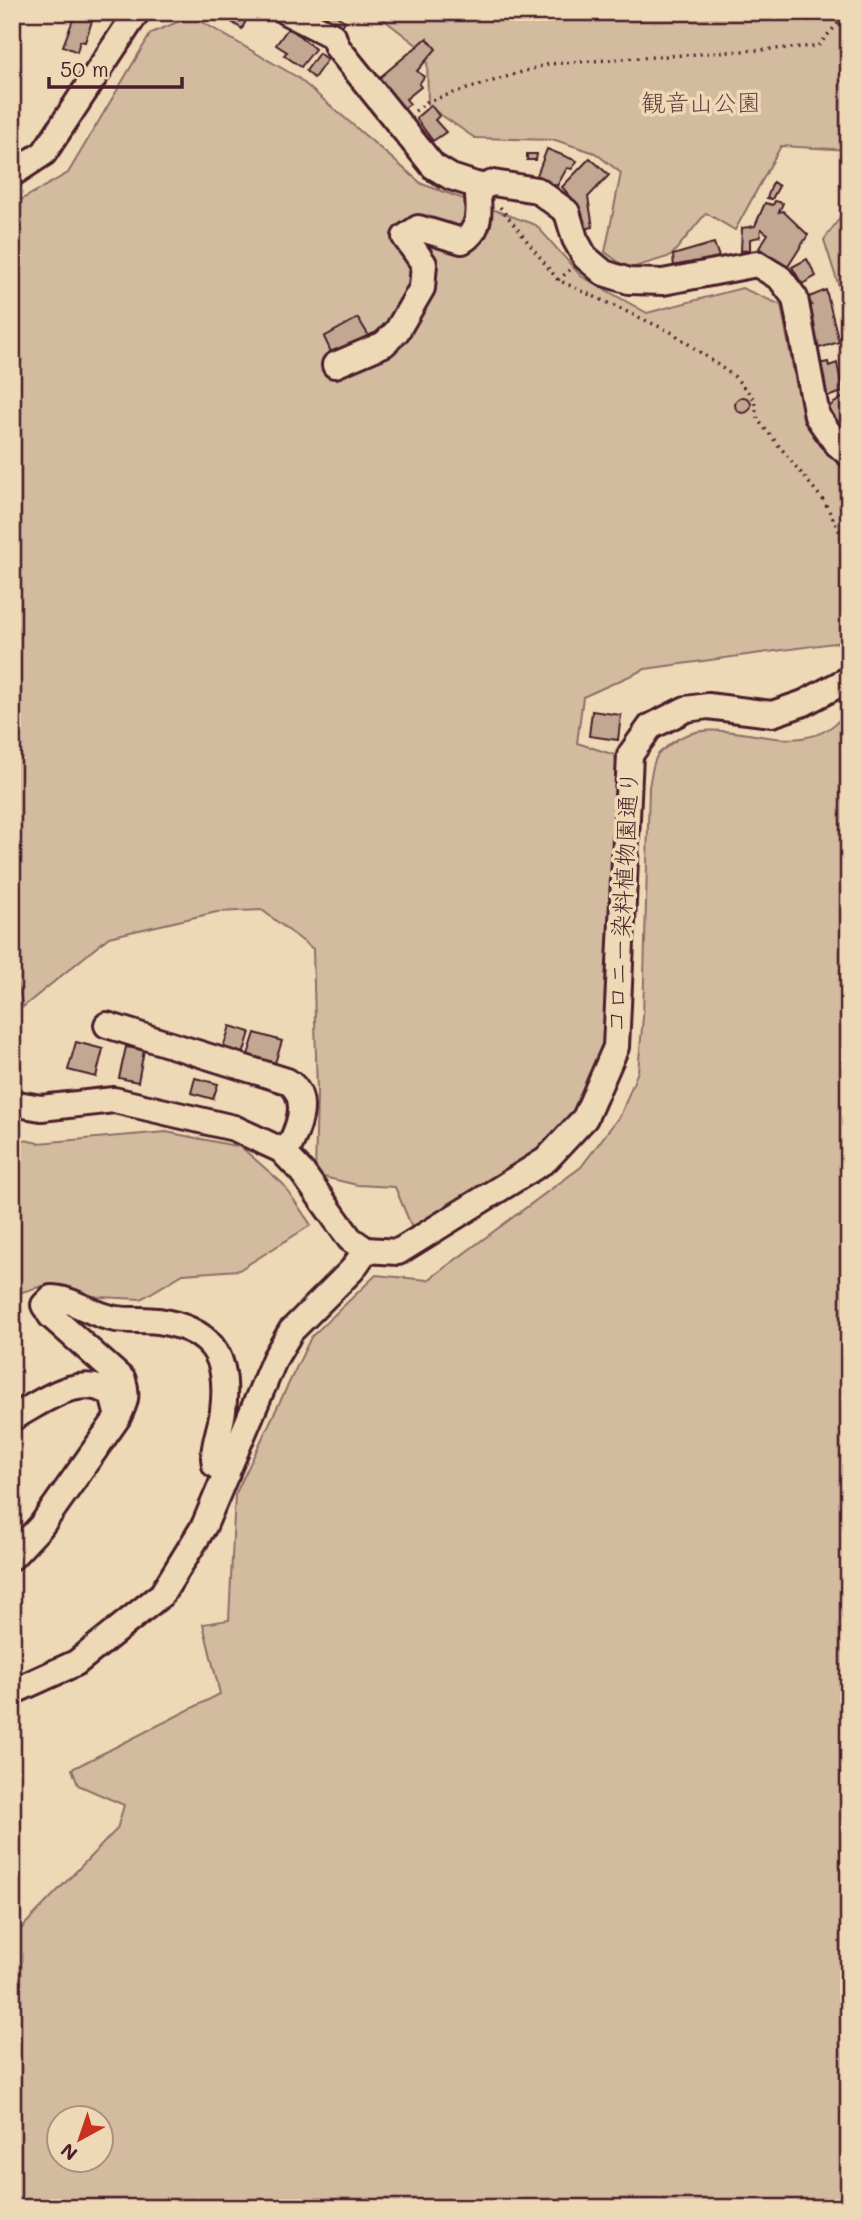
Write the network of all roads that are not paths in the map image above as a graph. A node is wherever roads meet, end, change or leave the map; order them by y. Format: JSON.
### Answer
{"nodes":[{"id":1,"x":137,"y":12,"type":"edge"},
{"id":2,"x":286,"y":12,"type":"edge"},
{"id":3,"x":12,"y":174,"type":"edge"},
{"id":4,"x":477,"y":185,"type":"junction"},
{"id":5,"x":335,"y":365,"type":"dead end"},
{"id":6,"x":849,"y":454,"type":"edge"},
{"id":7,"x":849,"y":679,"type":"edge"},
{"id":8,"x":107,"y":1025,"type":"dead end"},
{"id":9,"x":12,"y":1103,"type":"edge"},
{"id":10,"x":285,"y":1154,"type":"junction"},
{"id":11,"x":366,"y":1250,"type":"junction"},
{"id":12,"x":118,"y":1417,"type":"junction"},
{"id":13,"x":12,"y":1418,"type":"edge"},
{"id":14,"x":227,"y":1473,"type":"junction"},
{"id":15,"x":12,"y":1557,"type":"edge"},
{"id":16,"x":12,"y":1692,"type":"edge"}],
"edges":[{"from":1,"to":3,"type":"street"},
{"from":2,"to":4,"type":"street"},
{"from":4,"to":5,"type":"street"},
{"from":4,"to":6,"type":"street"},
{"from":7,"to":11,"type":"street","name":"コロニー染料植物園通り"},
{"from":8,"to":10,"type":"street"},
{"from":9,"to":10,"type":"street"},
{"from":10,"to":11,"type":"street"},
{"from":11,"to":14,"type":"street"},
{"from":12,"to":13,"type":"street"},
{"from":12,"to":14,"type":"street"},
{"from":12,"to":15,"type":"street"},
{"from":14,"to":16,"type":"street"}]}
